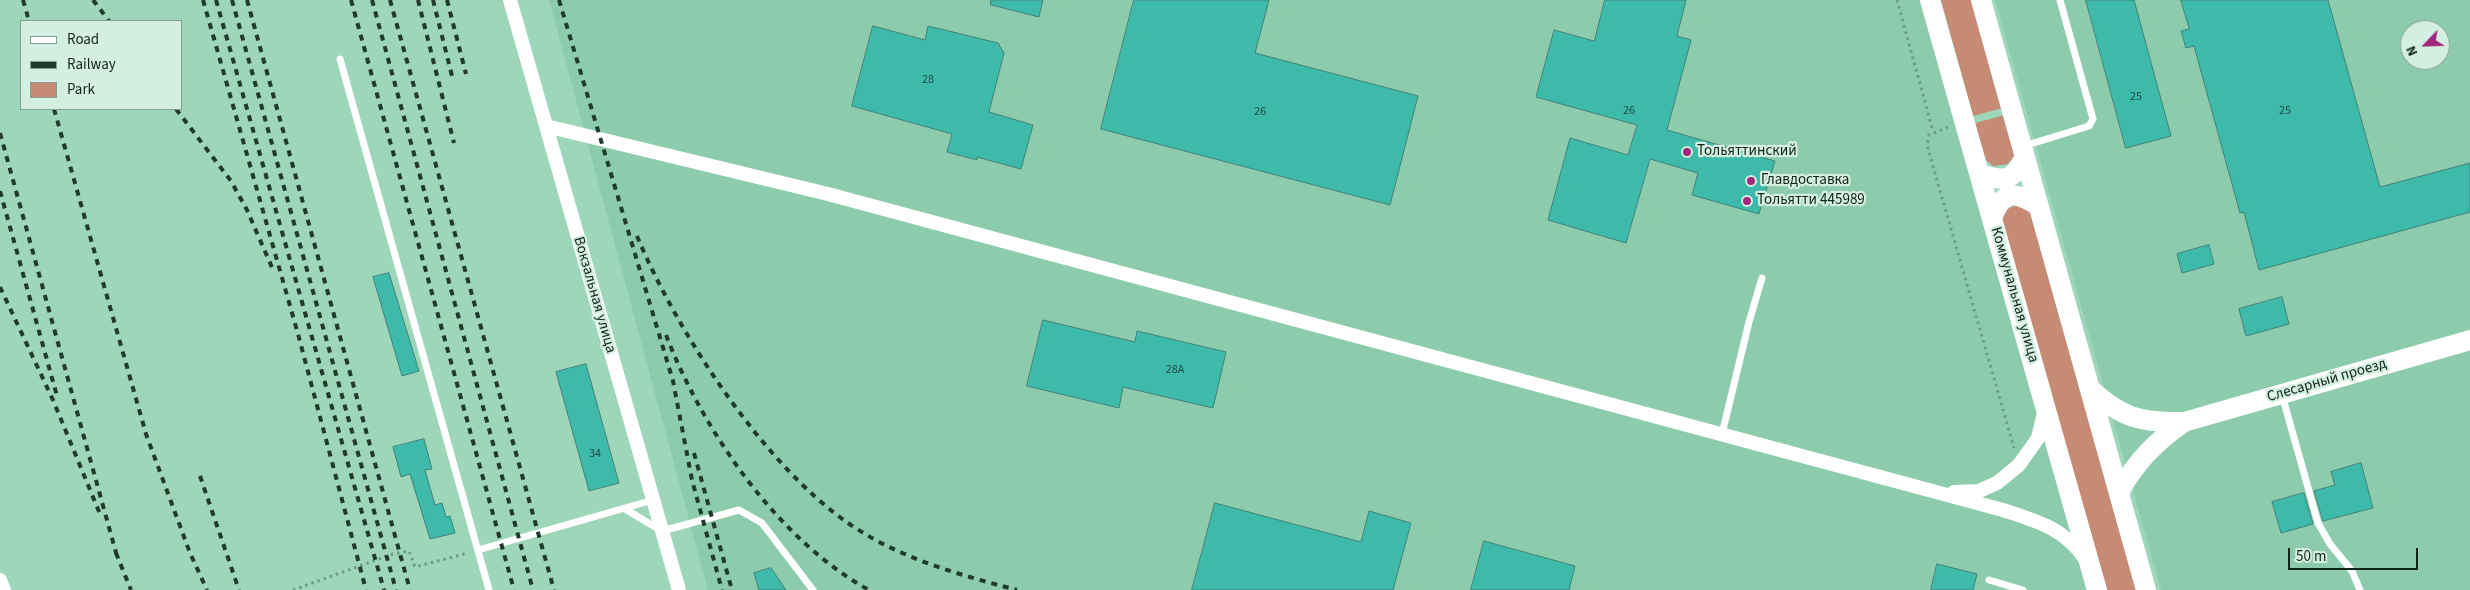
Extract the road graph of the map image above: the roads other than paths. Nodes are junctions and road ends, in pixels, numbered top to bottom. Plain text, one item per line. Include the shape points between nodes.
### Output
1 (510, 0) edge
2 (1930, 0) edge
3 (1982, 0) edge
4 (2060, 0) edge
5 (340, 58) dead end
6 (546, 126) junction
7 (2023, 153) junction
8 (1979, 173) junction
9 (2038, 205) junction
10 (1992, 218) junction
11 (1762, 278) dead end
12 (2470, 340) edge
13 (2090, 389) junction
14 (2282, 394) junction
15 (2046, 408) junction
16 (2184, 422) junction
17 (1722, 434) junction
18 (1938, 492) junction
19 (2118, 492) junction
20 (653, 500) junction
21 (625, 509) junction
22 (662, 531) junction
23 (478, 550) junction
24 (2090, 566) junction
25 (0, 580) edge
26 (1989, 580) dead end
27 (2094, 588) edge
28 (4, 590) edge
29 (489, 590) edge
30 (679, 590) edge
31 (813, 590) edge
32 (2023, 590) edge
33 (2146, 590) edge
34 (2360, 590) edge

1 - 6 street, Вокзальная улица
2 - 8 main road, Коммунальная улица
3 - 7 main road
4 - 7 lane via 2093,119 2089,126
5 - 23 lane
6 - 17 street via 828,194
6 - 20 street, Вокзальная улица
7 - 8 main road via 2017,172 2005,179
7 - 9 main road
8 - 10 main road, Коммунальная улица
9 - 10 main road via 2022,196 2008,195 1998,203
9 - 13 main road
10 - 15 main road, Коммунальная улица
11 - 17 lane
12 - 14 main road, Слесарный проезд
13 - 16 main road, Слесарный проезд via 2109,406 2139,420
13 - 19 main road
14 - 16 main road, Слесарный проезд
14 - 34 lane via 2318,523 2352,571
15 - 18 street via 2038,438 2018,465 1997,483 1979,492
15 - 24 main road, Коммунальная улица
16 - 19 main road, Слесарный проезд via 2149,449
17 - 18 street
18 - 24 street via 2045,524 2072,542
19 - 33 main road
20 - 21 lane
20 - 22 street, Вокзальная улица
21 - 22 lane
21 - 23 lane
22 - 30 street, Вокзальная улица
22 - 31 lane via 739,510 762,523
23 - 29 lane
24 - 27 main road, Коммунальная улица
25 - 28 street
26 - 32 lane

